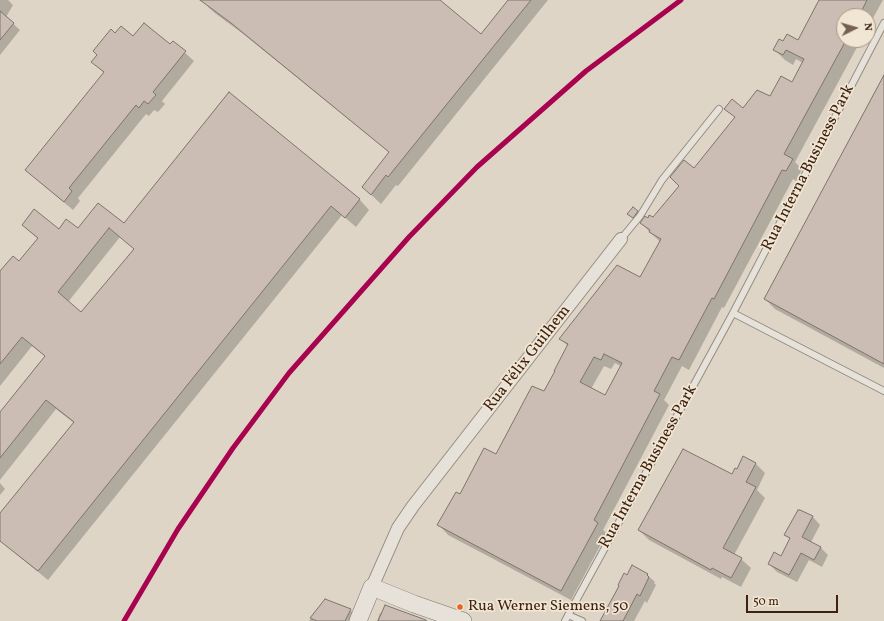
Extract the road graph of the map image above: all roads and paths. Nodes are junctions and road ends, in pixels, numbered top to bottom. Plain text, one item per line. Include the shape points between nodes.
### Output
1 (884, 23) edge
2 (719, 109) dead end
3 (621, 239) joint
4 (733, 313) junction
5 (884, 391) edge
6 (372, 587) junction
7 (566, 618) edge
8 (358, 621) edge
9 (463, 621) edge
10 (582, 621) edge

1 - 4 lane, Rua Interna Business Park
2 - 3 lane, Rua Félix Guilhem via 662,180 640,216
3 - 6 street, Rua Félix Guilhem via 413,506 398,528
4 - 5 lane
4 - 7 lane, Rua Interna Business Park
6 - 8 street, Rua Félix Guilhem
6 - 9 street
7 - 10 lane

